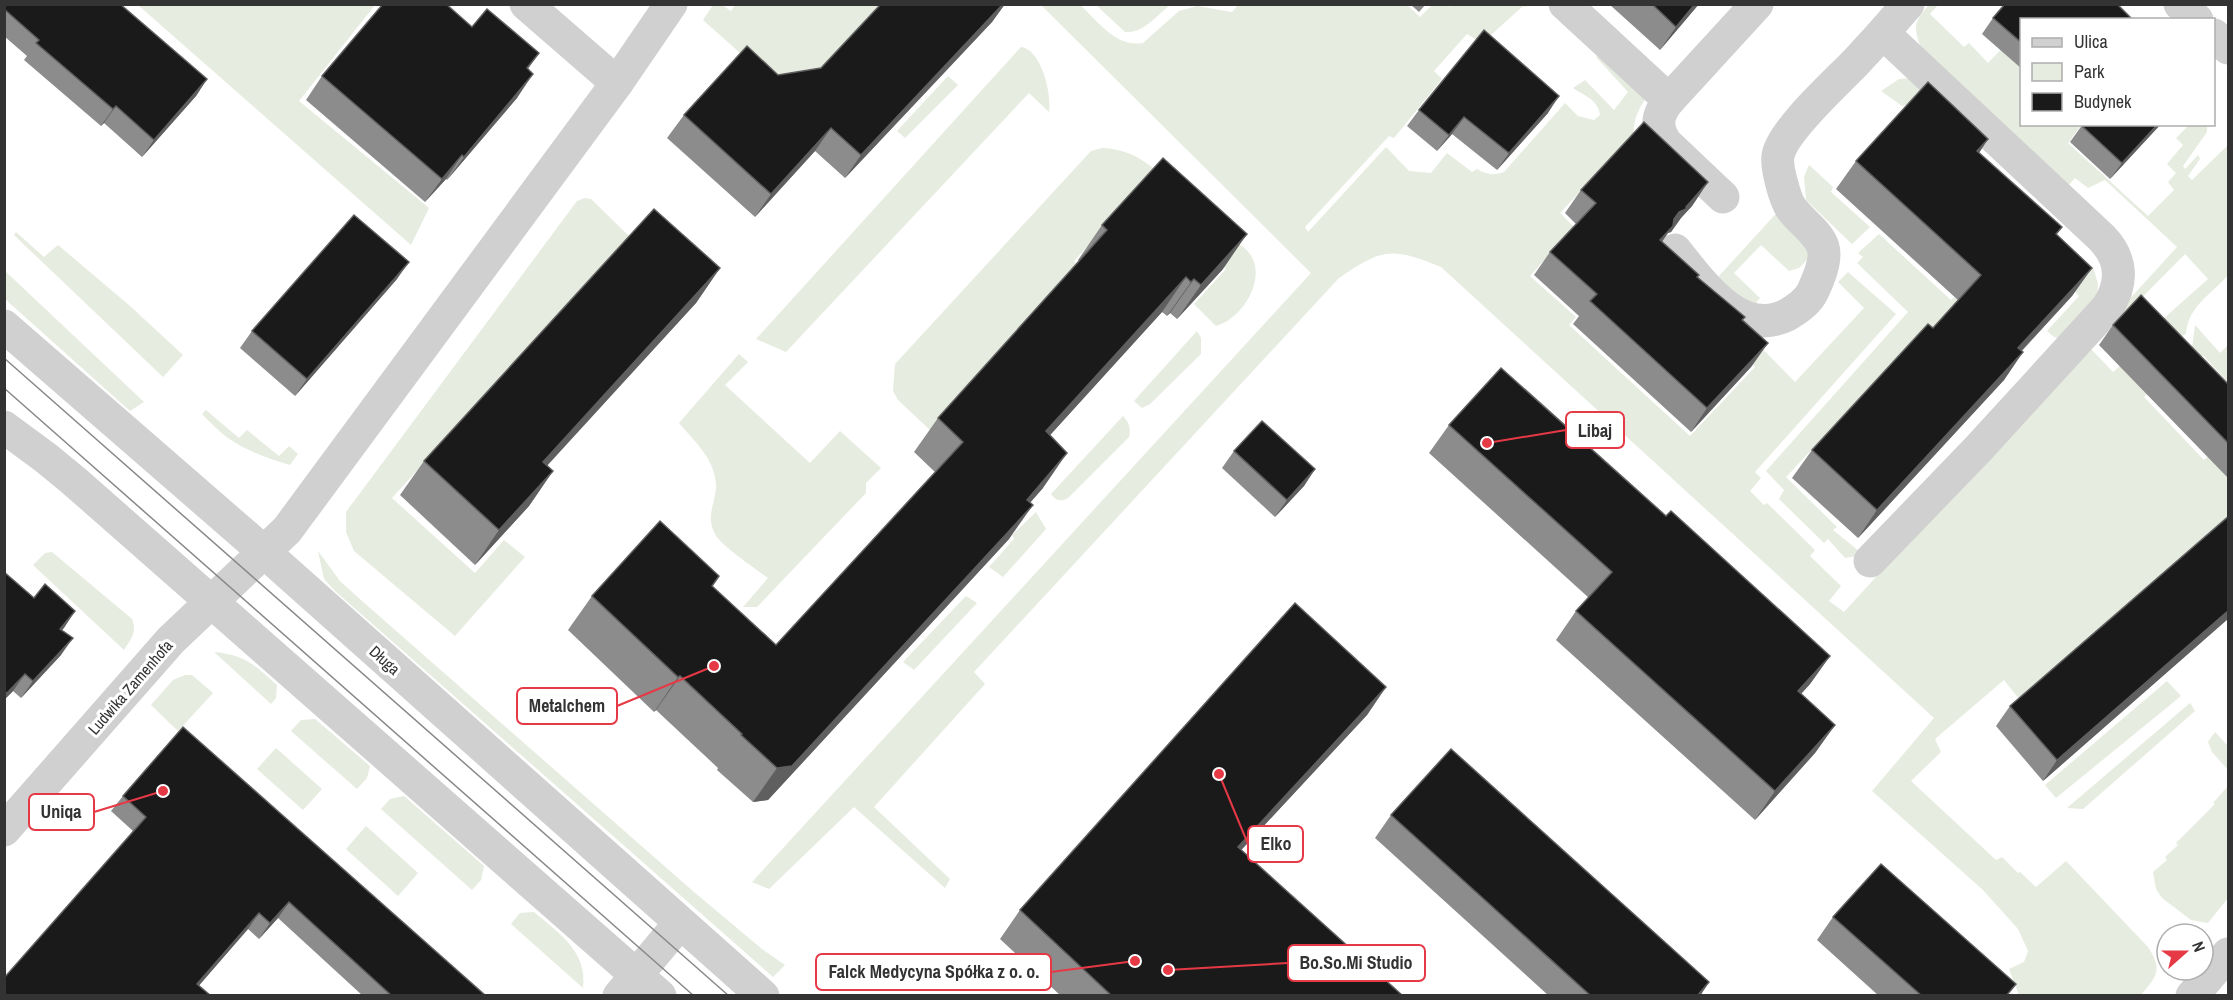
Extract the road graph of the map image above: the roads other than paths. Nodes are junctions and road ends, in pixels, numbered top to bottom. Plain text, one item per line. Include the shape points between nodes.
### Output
1 (526, 4) edge
2 (671, 4) edge
3 (1565, 4) edge
4 (1757, 4) edge
5 (1908, 4) edge
6 (2180, 4) edge
7 (2195, 18) edge
8 (1883, 33) junction
9 (2215, 35) edge
10 (2229, 48) edge
11 (617, 83) junction
12 (1669, 99) junction
13 (1722, 197) dead end
14 (1676, 250) edge
15 (4, 326) edge
16 (4, 427) edge
17 (263, 551) junction
18 (1870, 561) dead end
19 (212, 602) junction
20 (4, 830) edge
21 (681, 923) junction
22 (2229, 954) edge
23 (638, 989) edge
24 (763, 996) edge
25 (2193, 996) edge

1 - 11 street
2 - 11 street, Ludwika Zamenhofa
3 - 12 street
4 - 12 street
5 - 8 street
6 - 7 street
8 - 14 street via 1788,134 1778,156 1790,207 1823,248 1821,274 1809,298 1775,321 1735,313 1699,281
8 - 18 street via 2102,238 2111,247 2120,270 2114,297 2106,308
9 - 10 street
11 - 17 street, Ludwika Zamenhofa via 292,523
12 - 13 street via 1659,116 1660,134
15 - 17 street, Długa
16 - 19 street via 46,458
17 - 19 street, Ludwika Zamenhofa
17 - 21 street, Długa
19 - 20 street, Ludwika Zamenhofa via 171,640
19 - 23 street
21 - 23 street
21 - 24 street, Długa
22 - 25 street

